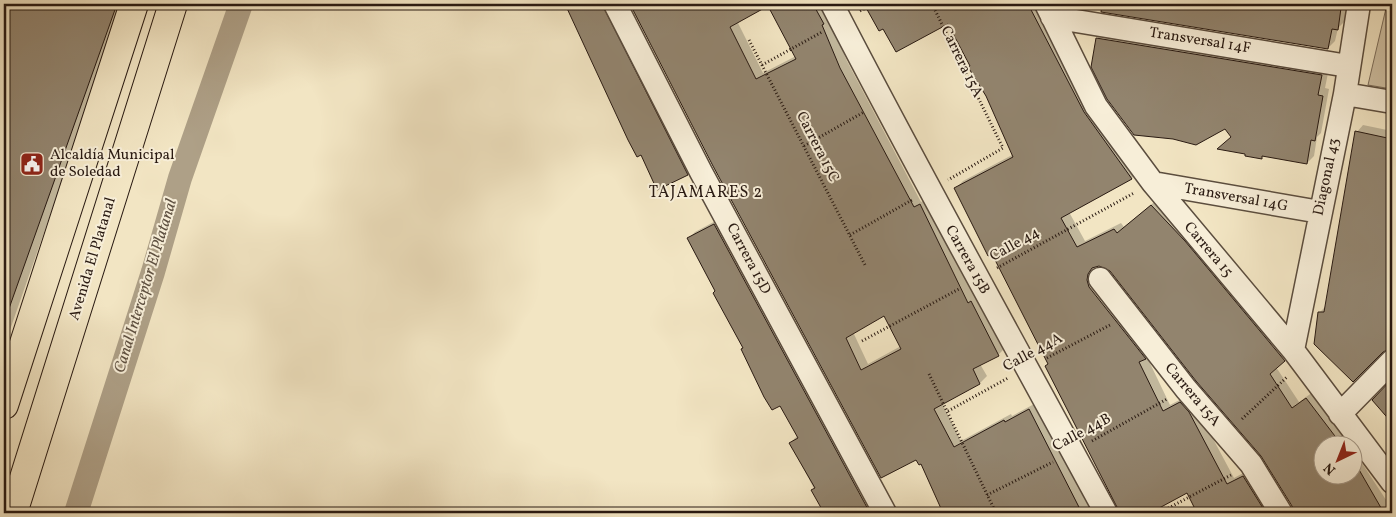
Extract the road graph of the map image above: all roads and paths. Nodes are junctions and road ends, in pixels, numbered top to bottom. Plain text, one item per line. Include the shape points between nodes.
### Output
1 (134, 4) edge
2 (173, 4) edge
3 (615, 4) edge
4 (932, 4) edge
5 (1359, 4) edge
6 (1049, 10) edge
7 (837, 12) edge
8 (749, 40) dead end
9 (762, 65) junction
10 (1348, 66) junction
11 (1345, 94) junction
12 (882, 102) junction
13 (1392, 102) edge
14 (804, 146) junction
15 (1003, 148) dead end
16 (1152, 183) junction
17 (1320, 212) junction
18 (865, 265) dead end
19 (977, 278) junction
20 (1100, 279) dead end
21 (1128, 316) junction
22 (862, 341) dead end
23 (1297, 356) junction
24 (1392, 361) edge
25 (1028, 368) junction
26 (929, 374) dead end
27 (1186, 389) junction
28 (4, 405) edge
29 (948, 410) junction
30 (1340, 414) junction
31 (1226, 435) junction
32 (1073, 452) junction
33 (1251, 464) junction
34 (1392, 482) edge
35 (987, 495) junction
36 (13, 513) edge
37 (885, 513) edge
38 (996, 513) edge
39 (1106, 513) edge
40 (1159, 513) edge
41 (1281, 513) edge

1 - 28 main road
2 - 36 main road, Avenida El Platanal
3 - 37 street, Carrera 15D via 701,172
4 - 15 path, Carrera 15A
5 - 10 street, Diagonal 43
6 - 10 street, Transversal 14F
6 - 16 street, Carrera 15 via 1096,106
7 - 9 path
7 - 12 street, Carrera 15B
8 - 9 path, Carrera 15C
9 - 14 path, Carrera 15C
10 - 11 street, Diagonal 43
11 - 13 street
11 - 17 street, Diagonal 43
12 - 14 path
12 - 19 street, Carrera 15B
14 - 18 path, Carrera 15C
16 - 17 street, Transversal 14G
16 - 19 path, Calle 44
16 - 23 street, Carrera 15
17 - 23 street, Diagonal 43
19 - 22 path, Calle 44
19 - 25 street, Carrera 15B
20 - 21 street, Carrera 15A
21 - 25 path, Calle 44A
21 - 27 street, Carrera 15A
23 - 30 street, Carrera 15
23 - 31 path
24 - 30 street
25 - 29 path, Calle 44A
25 - 32 street, Carrera 15B
26 - 29 path
27 - 31 street, Carrera 15A
27 - 32 path, Calle 44B
29 - 35 path
30 - 34 street, Carrera 15
31 - 33 street, Carrera 15A
32 - 35 path, Calle 44B
32 - 39 street, Carrera 15B
33 - 40 path
33 - 41 street, Carrera 15A
35 - 38 path

